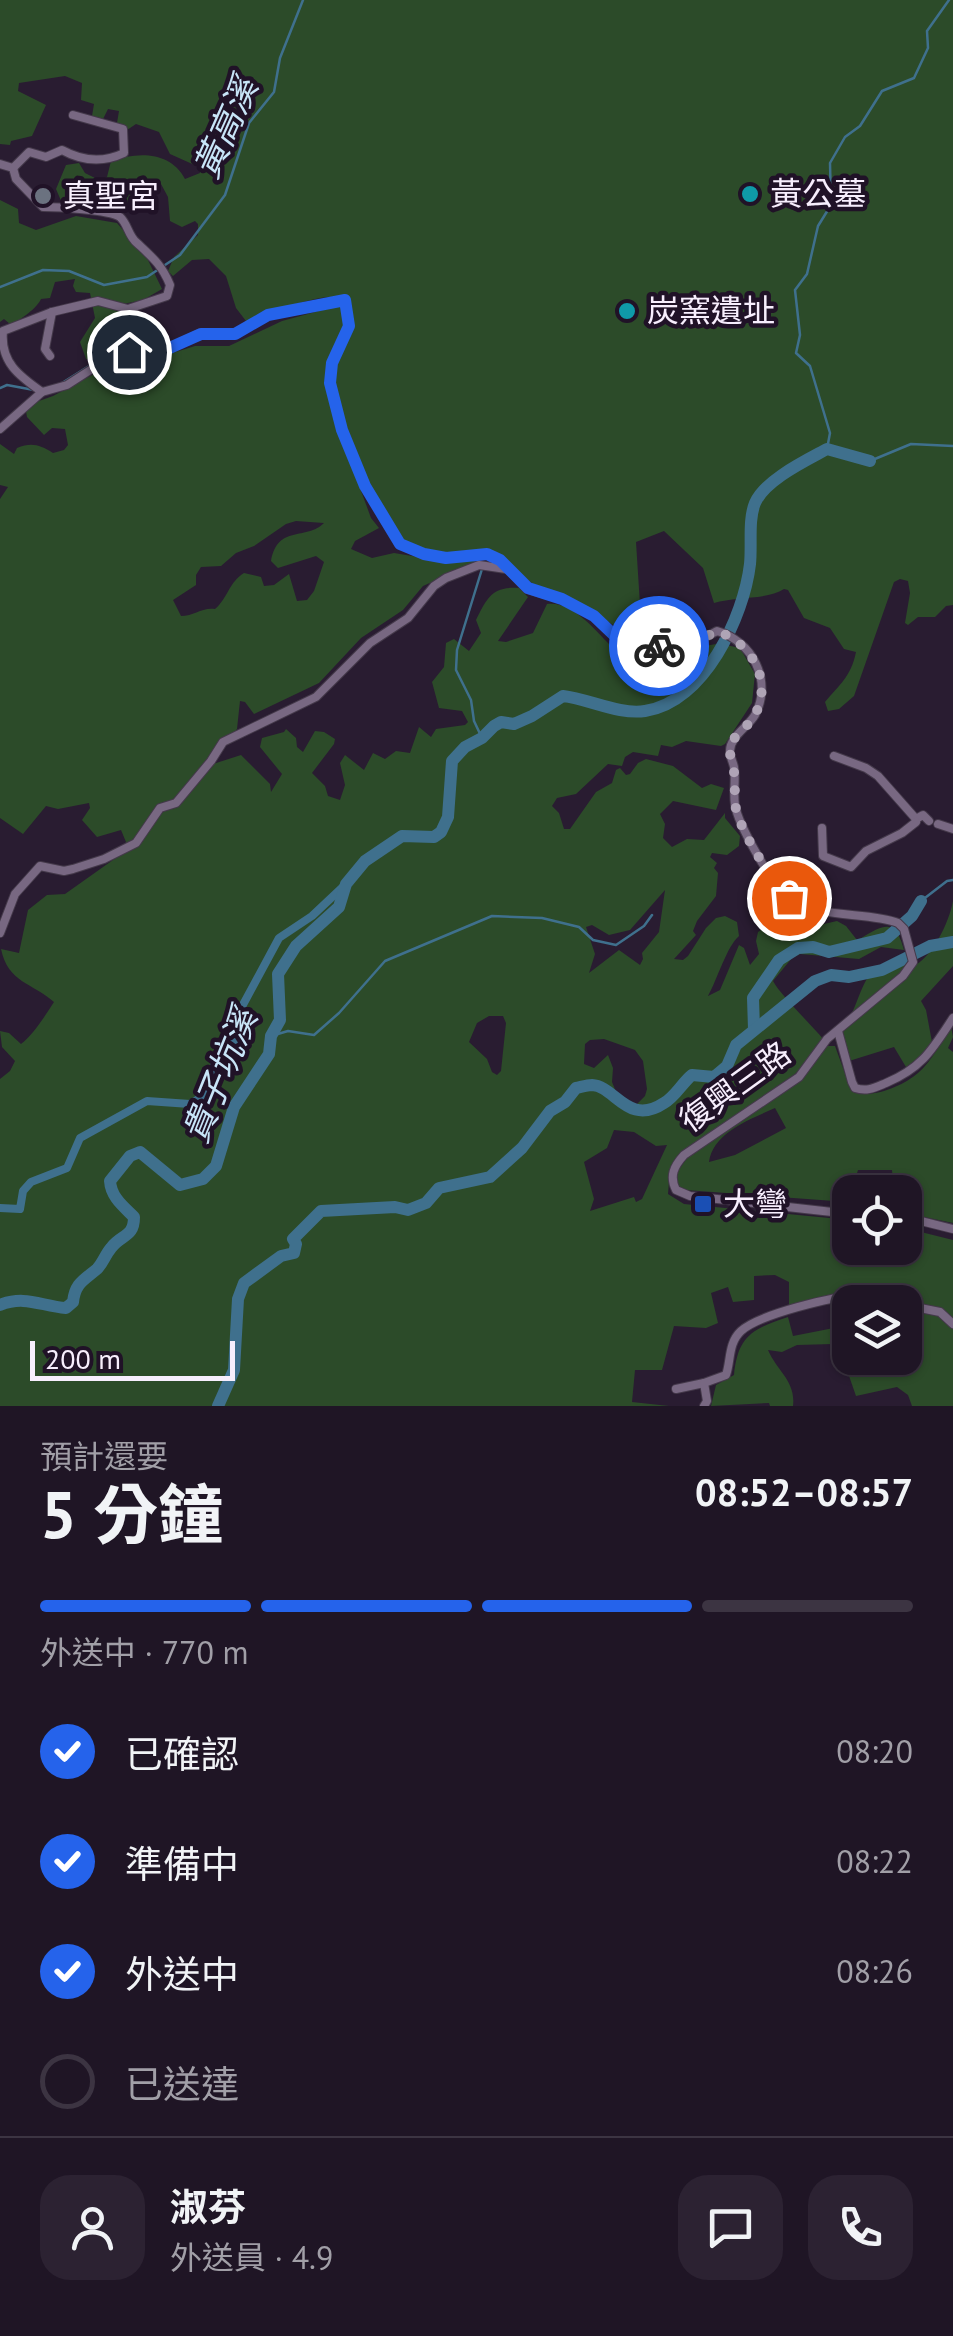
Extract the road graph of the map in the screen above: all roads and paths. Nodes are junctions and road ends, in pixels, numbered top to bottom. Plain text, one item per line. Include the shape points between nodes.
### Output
1 (73, 115) dead end
2 (0, 164) edge
3 (13, 168) junction
4 (52, 312) junction
5 (50, 356) dead end
6 (42, 392) junction
7 (0, 429) edge
8 (506, 569) junction
9 (834, 756) dead end
10 (938, 824) dead end
11 (822, 828) dead end
12 (953, 829) edge
13 (0, 933) edge
14 (953, 1018) edge
15 (838, 1031) junction
16 (832, 1212) edge
17 (922, 1222) edge
18 (953, 1229) edge
19 (832, 1303) edge
20 (922, 1309) edge
21 (953, 1324) edge
22 (704, 1383) junction
23 (676, 1389) dead end
24 (704, 1406) edge

1 - 3 street via 123,129 124,153 106,160 62,150 46,157 29,152
2 - 3 street
3 - 4 street via 37,205 117,216 170,285 167,296 134,308 98,301
4 - 5 street via 45,349
4 - 6 street via 9,326 1,336 12,371
6 - 7 street
6 - 8 street via 129,352 165,350 201,334 235,334 268,315 345,300 349,326 330,383 342,430 386,526 411,550 446,558 487,554
8 - 13 street via 478,564 446,578 316,697 223,742 136,843 64,871 40,866 15,894
8 - 15 street, 復興三路 via 528,588 594,616 616,637 687,648 721,632 736,638 756,662 762,684 754,716 729,751 735,806 760,857 789,898 901,926 911,955 910,969
9 - 11 street via 878,776 916,821 850,867 823,856
10 - 12 street
14 - 15 street, 復興三路 via 910,1073 866,1090 852,1082
15 - 16 street, 復興三路 via 799,1077 684,1156 672,1173 676,1190 690,1196
17 - 18 street
19 - 22 street via 742,1330 726,1375
20 - 21 street via 944,1314
22 - 23 street
22 - 24 street

